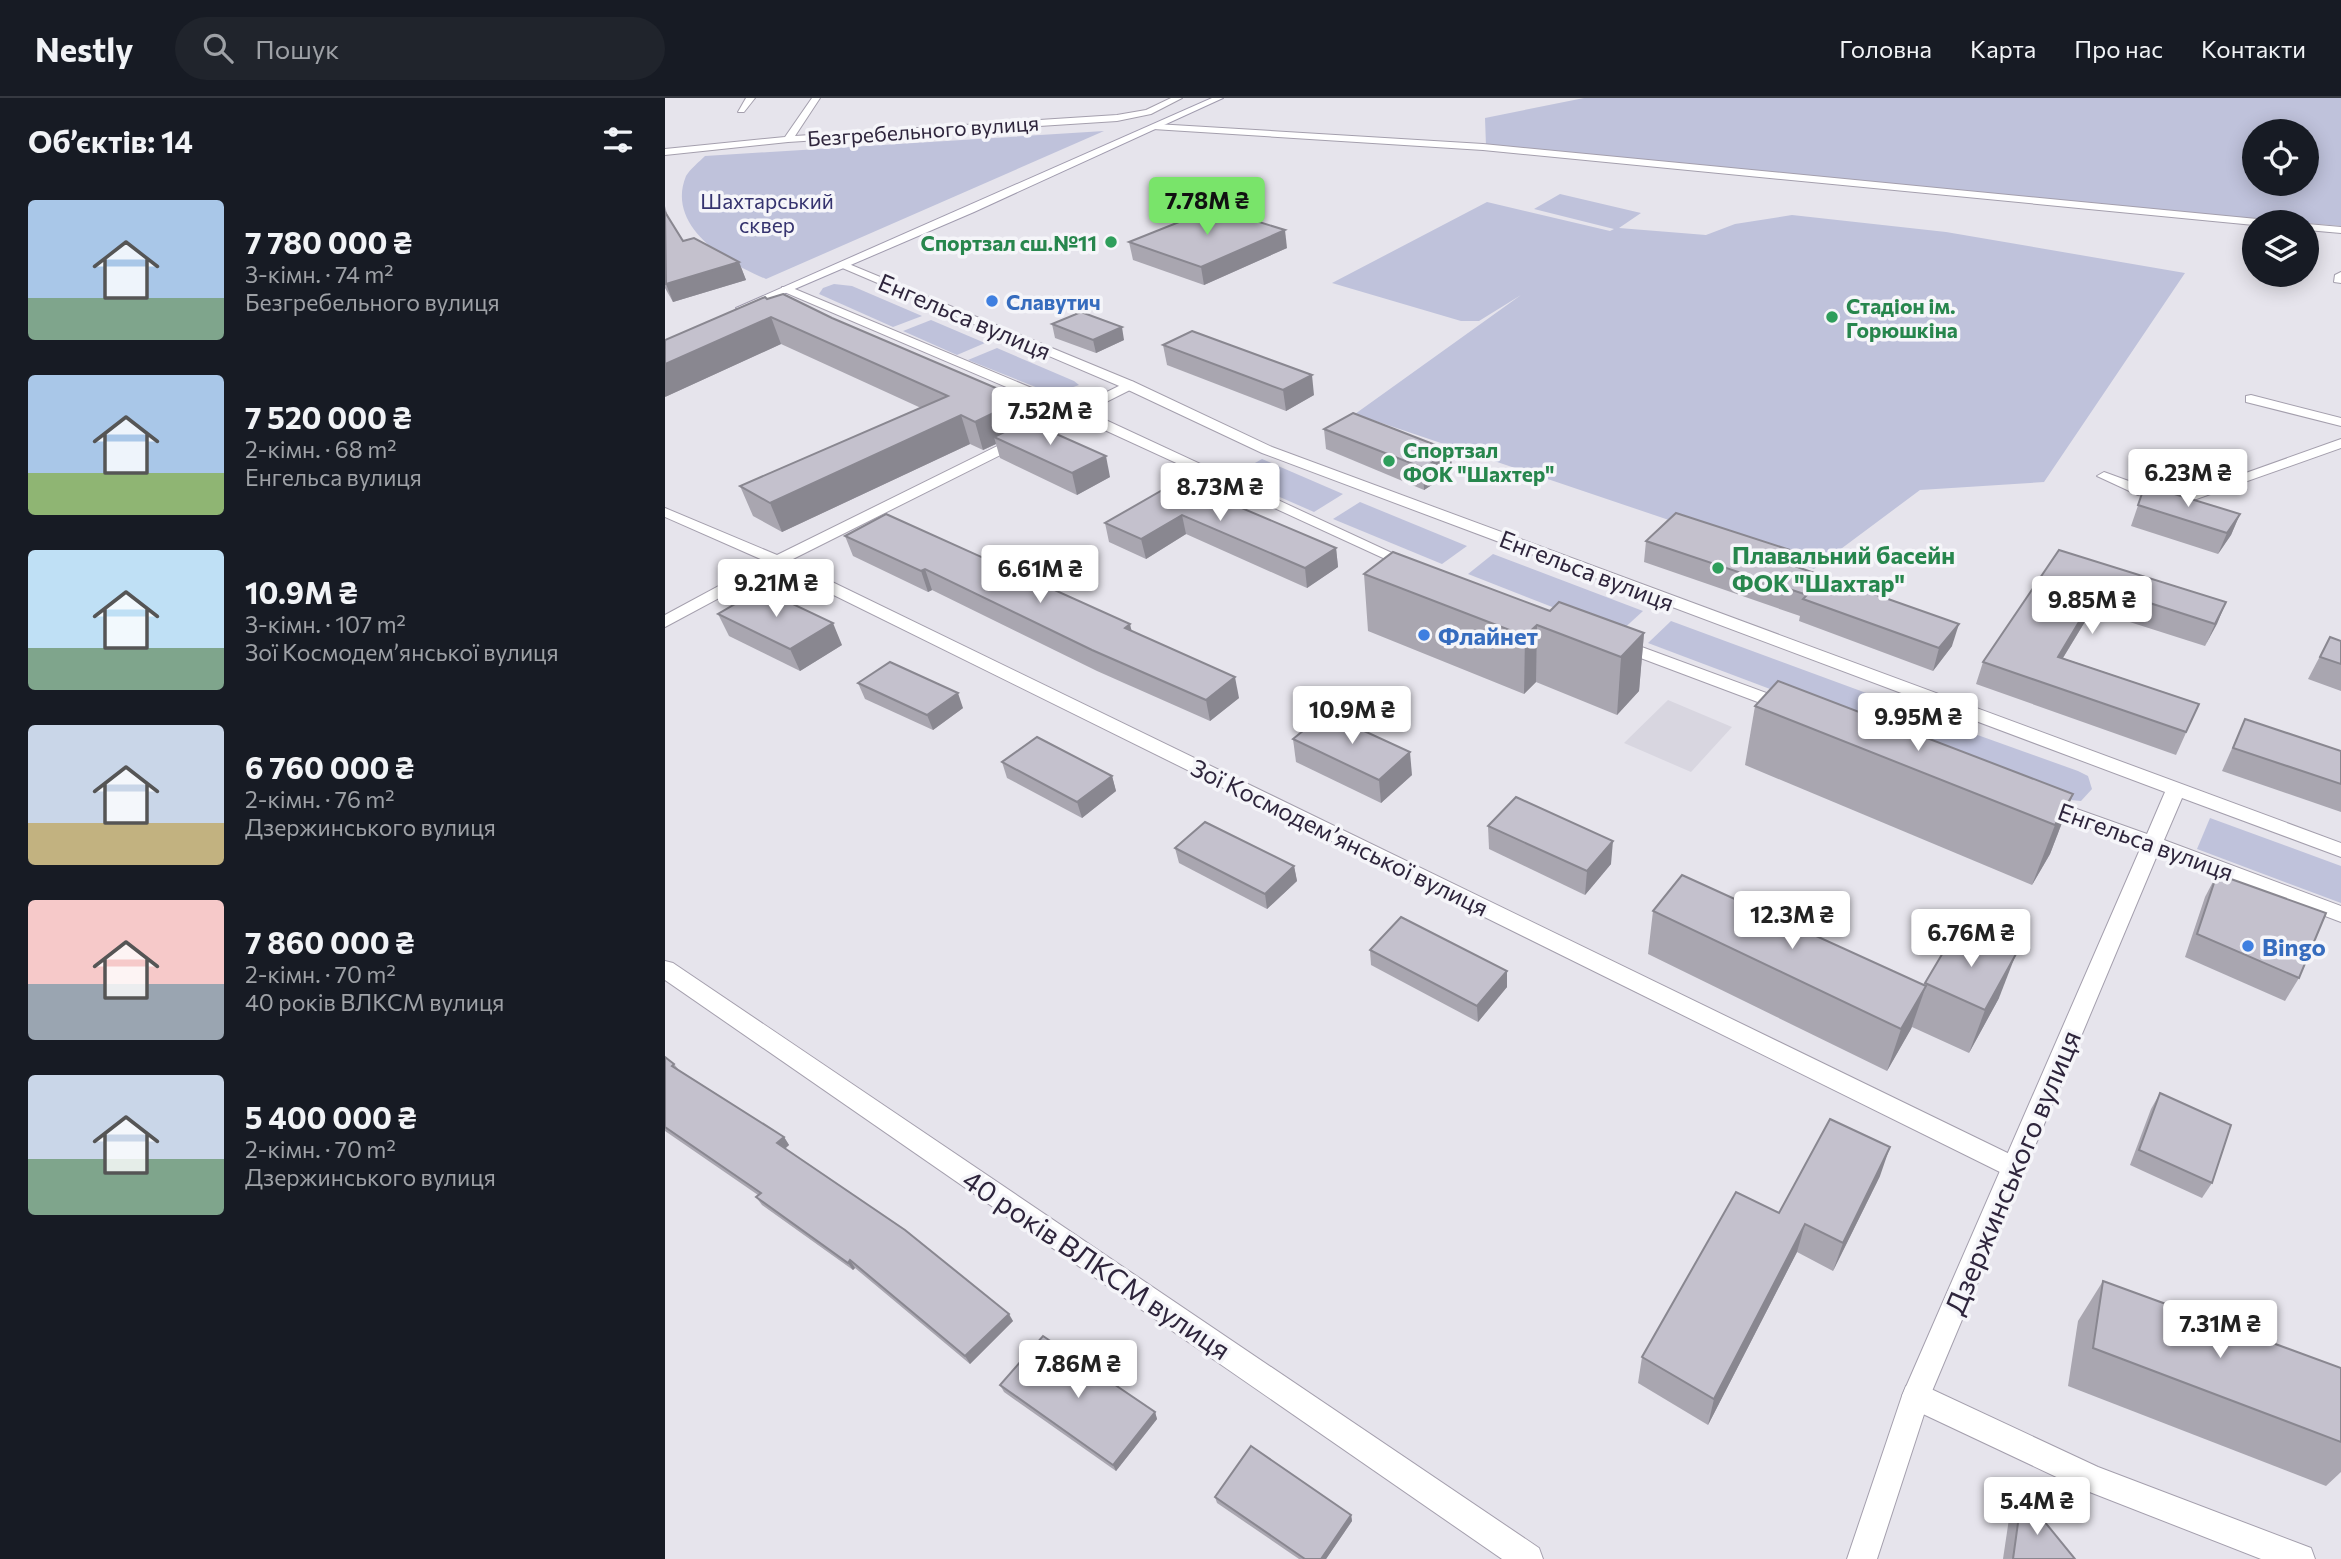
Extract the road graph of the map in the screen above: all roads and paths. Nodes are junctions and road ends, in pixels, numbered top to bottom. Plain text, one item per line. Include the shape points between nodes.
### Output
1 (751, 98) edge
2 (816, 98) edge
3 (1178, 98) edge
4 (1219, 98) edge
5 (741, 110) dead end
6 (1156, 127) junction
7 (788, 139) junction
8 (665, 152) edge
9 (2242, 221) edge
10 (2319, 228) edge
11 (2341, 230) edge
12 (843, 265) junction
13 (786, 289) junction
14 (727, 314) edge
15 (1129, 385) junction
16 (2251, 399) dead end
17 (1077, 412) junction
18 (2341, 422) edge
19 (2341, 443) edge
20 (2104, 476) dead end
21 (665, 512) edge
22 (777, 561) junction
23 (1432, 573) edge
24 (665, 622) edge
25 (1610, 640) edge
26 (1804, 713) edge
27 (2175, 791) junction
28 (2024, 796) edge
29 (2154, 843) junction
30 (2341, 850) edge
31 (2341, 914) edge
32 (665, 969) edge
33 (2013, 1167) junction
34 (1916, 1396) junction
35 (1528, 1559) edge
36 (1862, 1559) edge
37 (2300, 1559) edge

1 - 5 street
2 - 7 street
3 - 7 street, Безгребельного вулиця via 1134,116
4 - 6 street
6 - 9 street via 1483,147
6 - 12 street
7 - 8 street, Безгребельного вулиця
10 - 11 street
12 - 13 street
12 - 15 street, Енгельса вулиця
13 - 14 street
13 - 17 street, Енгельса вулиця
15 - 17 street
15 - 27 street, Енгельса вулиця via 1267,450
16 - 18 street
17 - 22 street
17 - 23 street, Енгельса вулиця
19 - 20 street via 2185,499 2143,494
21 - 22 street, Зої Космодем’янської вулиця
22 - 24 street
22 - 33 street, Зої Космодем’янської вулиця
25 - 26 street
27 - 29 street, Дзержинського вулиця
27 - 30 street, Енгельса вулиця
28 - 29 street, Енгельса вулиця
29 - 31 street, Енгельса вулиця
29 - 33 street, Дзержинського вулиця
32 - 35 street, 40 років ВЛКСМ вулиця
33 - 34 street, Дзержинського вулиця
34 - 36 street, Дзержинського вулиця
34 - 37 street via 2092,1479

